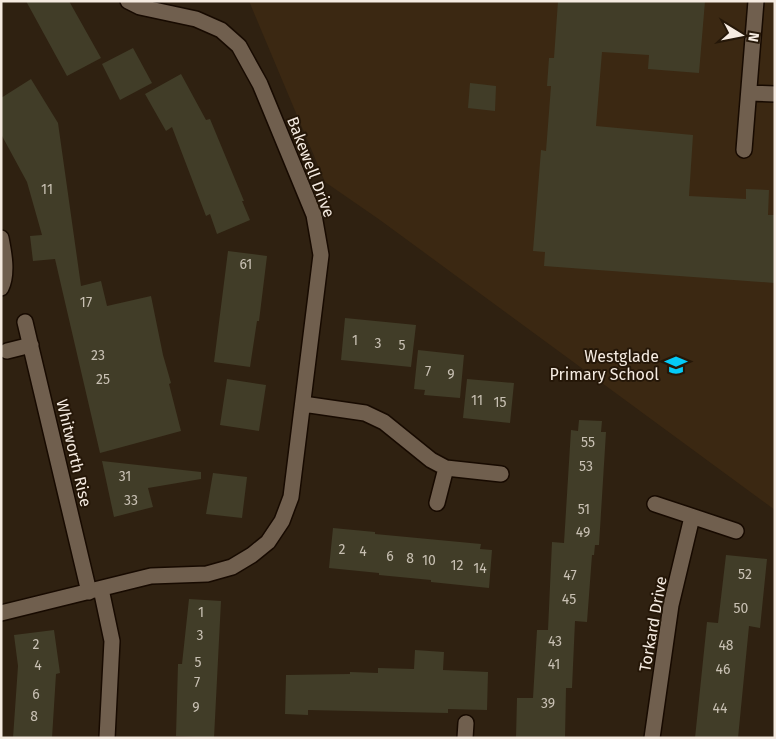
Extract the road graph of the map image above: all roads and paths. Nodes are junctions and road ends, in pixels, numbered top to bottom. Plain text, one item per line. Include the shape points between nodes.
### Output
1 (128, 1) edge
2 (756, 1) edge
3 (749, 93) junction
4 (775, 94) edge
5 (744, 150) dead end
6 (1, 238) edge
7 (1, 288) edge
8 (25, 322) dead end
9 (31, 345) junction
10 (8, 351) dead end
11 (303, 404) junction
12 (446, 468) junction
13 (501, 474) dead end
14 (437, 502) dead end
15 (654, 504) dead end
16 (692, 517) junction
17 (736, 531) dead end
18 (95, 590) junction
19 (1, 613) edge
20 (107, 738) edge
21 (652, 738) edge

1 - 11 street, Bakewell Drive via 140,7 196,19 221,30 239,46 260,84 314,215 322,255
2 - 3 street
3 - 4 street
3 - 5 street
6 - 7 street via 5,281
8 - 9 street, Whitworth Rise
9 - 10 street
9 - 18 street, Whitworth Rise
11 - 12 street via 365,413 384,422 431,460
11 - 18 street, Bakewell Drive via 291,497 282,521 268,542 232,567 207,574 151,576
12 - 13 street
12 - 14 street
15 - 16 street
16 - 17 street
16 - 21 street, Torkard Drive via 672,605
18 - 19 street
18 - 20 street, Whitworth Rise via 112,641

